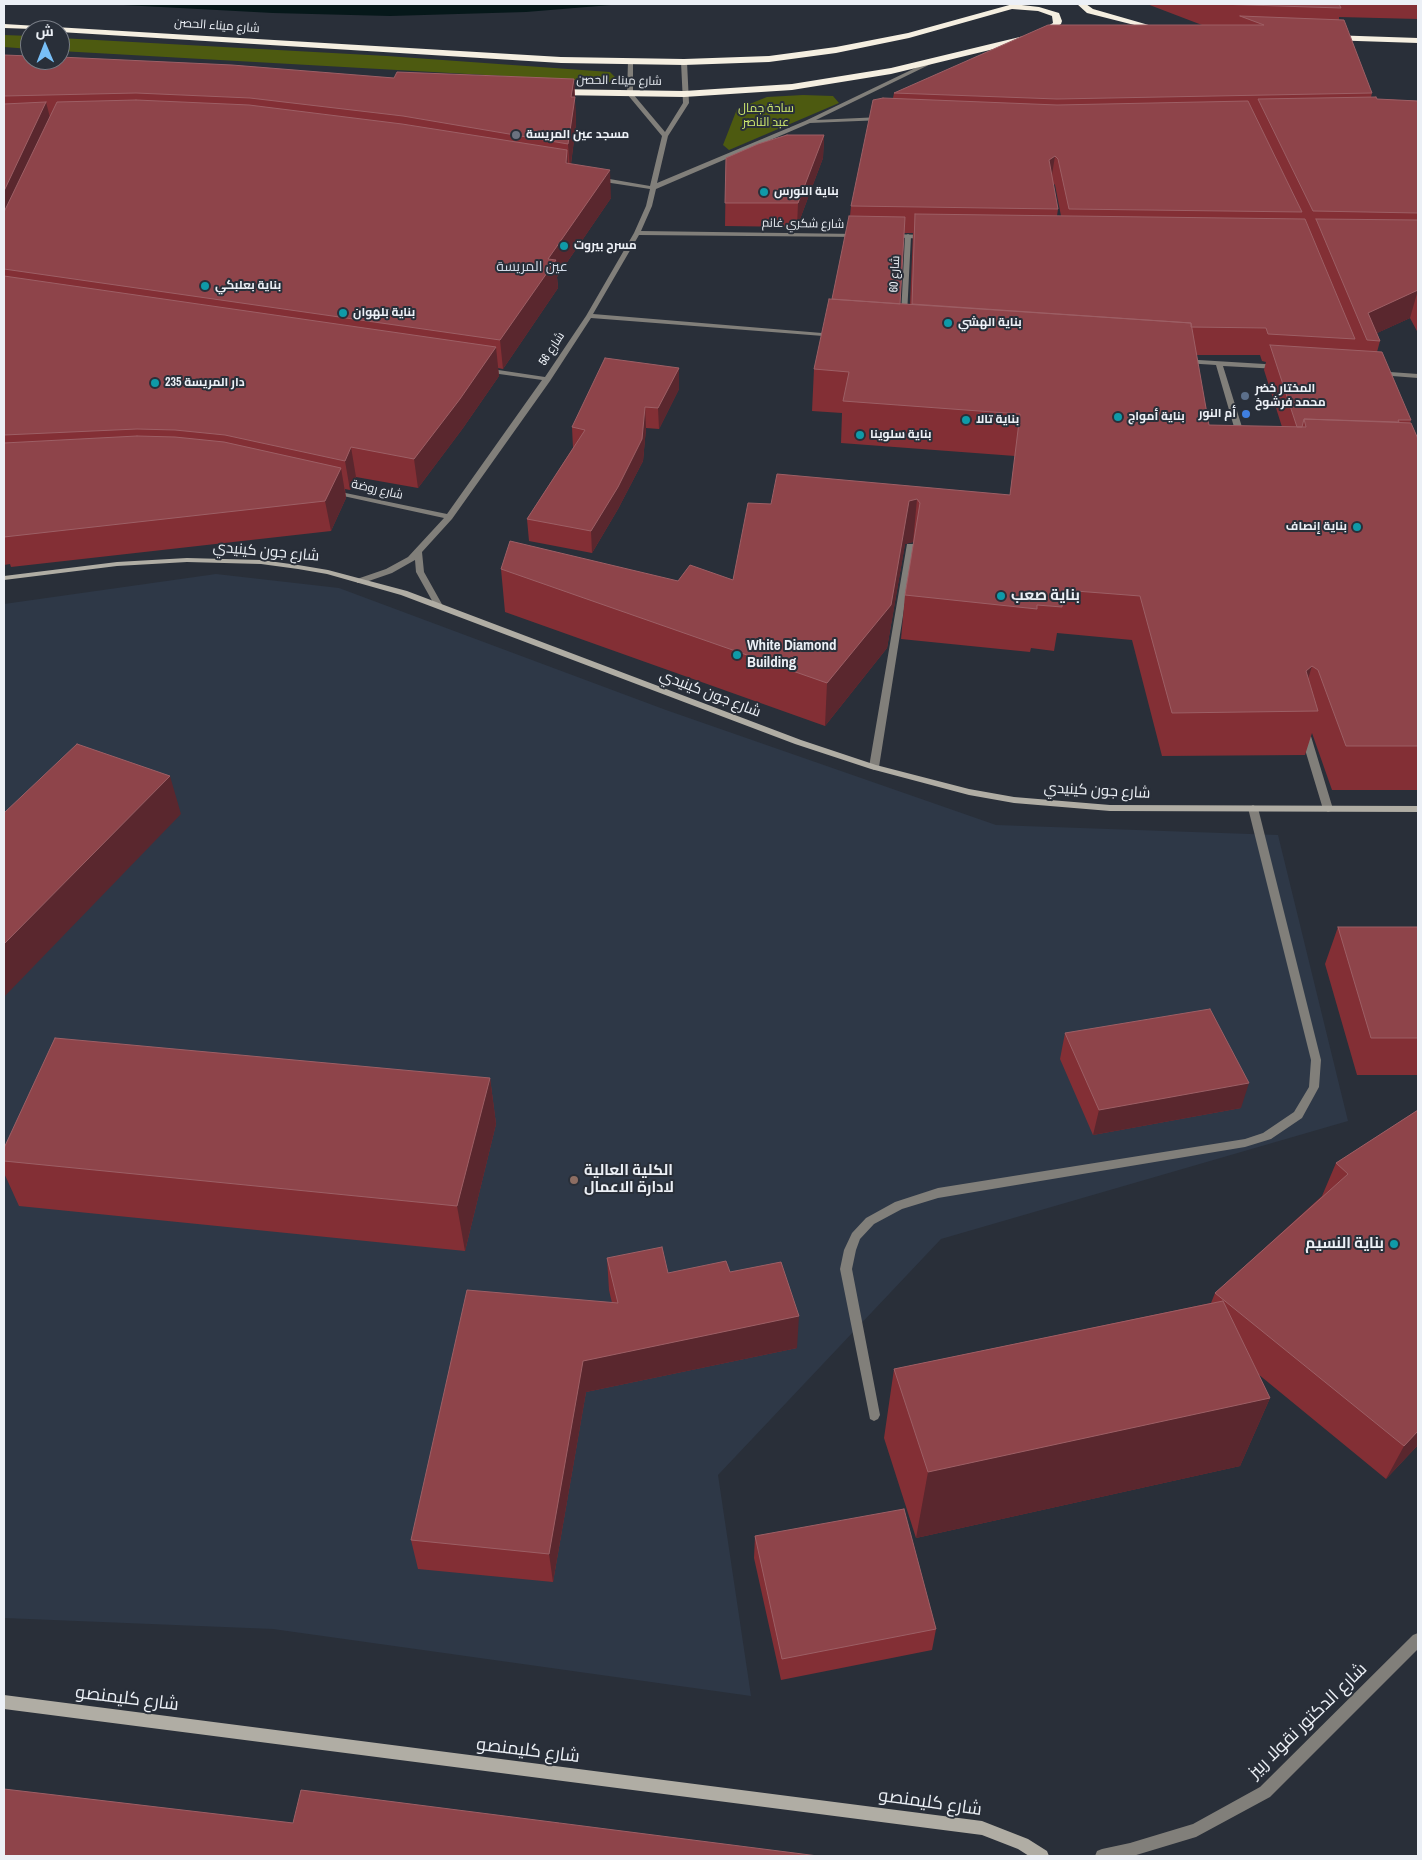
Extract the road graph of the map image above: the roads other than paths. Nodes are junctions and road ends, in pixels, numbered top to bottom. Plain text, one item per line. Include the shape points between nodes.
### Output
1 (1080, 4) edge
2 (1017, 5) edge
3 (4, 26) edge
4 (1129, 31) edge
5 (1059, 32) edge
6 (1036, 35) junction
7 (1324, 37) edge
8 (1418, 41) edge
9 (936, 60) junction
10 (630, 62) junction
11 (684, 62) junction
12 (542, 92) edge
13 (630, 94) junction
14 (684, 94) junction
15 (891, 120) edge
16 (807, 122) junction
17 (665, 136) junction
18 (593, 178) edge
19 (652, 188) junction
20 (637, 233) junction
21 (869, 236) edge
22 (879, 236) edge
23 (908, 236) junction
24 (937, 237) edge
25 (589, 316) junction
26 (904, 323) edge
27 (844, 337) edge
28 (1180, 361) edge
29 (1219, 363) junction
30 (1287, 368) edge
31 (478, 369) edge
32 (1373, 373) edge
33 (1418, 376) edge
34 (547, 379) junction
35 (1250, 443) edge
36 (325, 490) edge
37 (449, 517) junction
38 (910, 546) edge
39 (418, 552) junction
40 (4, 578) edge
41 (360, 581) junction
42 (439, 606) junction
43 (1302, 724) edge
44 (874, 767) junction
45 (1254, 808) junction
46 (1328, 809) junction
47 (1418, 809) edge
48 (874, 1414) dead end
49 (1418, 1640) edge
50 (4, 1702) edge
51 (1042, 1856) edge
52 (1102, 1856) edge

1 - 4 highway via 1090,11 1168,32
2 - 6 highway, شارع ميناء الحصن via 1056,15 1057,24
2 - 11 highway, شارع ميناء الحصن via 909,35 836,50 769,59
3 - 10 highway, شارع ميناء الحصن
5 - 6 highway, شارع ميناء الحصن
6 - 9 highway, شارع ميناء الحصن
7 - 8 highway
9 - 14 highway, شارع ميناء الحصن via 824,83
9 - 16 street
10 - 11 highway, شارع ميناء الحصن
10 - 13 street
11 - 14 street, شارع 56
12 - 13 highway, شارع ميناء الحصن
13 - 14 highway, شارع ميناء الحصن
13 - 17 street
14 - 17 street, شارع 56 via 686,103
15 - 16 street
16 - 19 street
17 - 19 street, شارع 56
18 - 19 street
19 - 20 street, شارع 56 via 649,206
20 - 21 street, شارع شكري غانم
20 - 25 street, شارع 56
22 - 23 street
23 - 24 street
23 - 26 street, شارع 60
25 - 27 street
25 - 34 street, شارع 56
28 - 29 street
29 - 30 street
29 - 35 street via 1238,427
31 - 34 street
32 - 33 street
34 - 37 street, شارع 56
36 - 37 street, شارع روضة
37 - 39 street, شارع 56
38 - 44 street
39 - 41 street, شارع 56 via 400,566
39 - 42 street via 420,572
40 - 41 street, شارع جون كينيدي via 117,564 187,560 279,564
41 - 42 street, شارع جون كينيدي
42 - 44 street, شارع جون كينيدي via 798,742
43 - 46 street
44 - 45 street, شارع جون كينيدي via 968,792 1060,805
45 - 46 street, شارع جون كينيدي
45 - 48 street via 1316,1060 1314,1087 1298,1116 1268,1136 1245,1143 938,1193 899,1205 870,1221 856,1236 846,1269
46 - 47 street, شارع جون كينيدي
49 - 52 street, شارع الدكتور نقولا ربيز via 1265,1792 1196,1830
50 - 51 street, شارع كليمنصو via 982,1828 1023,1844

